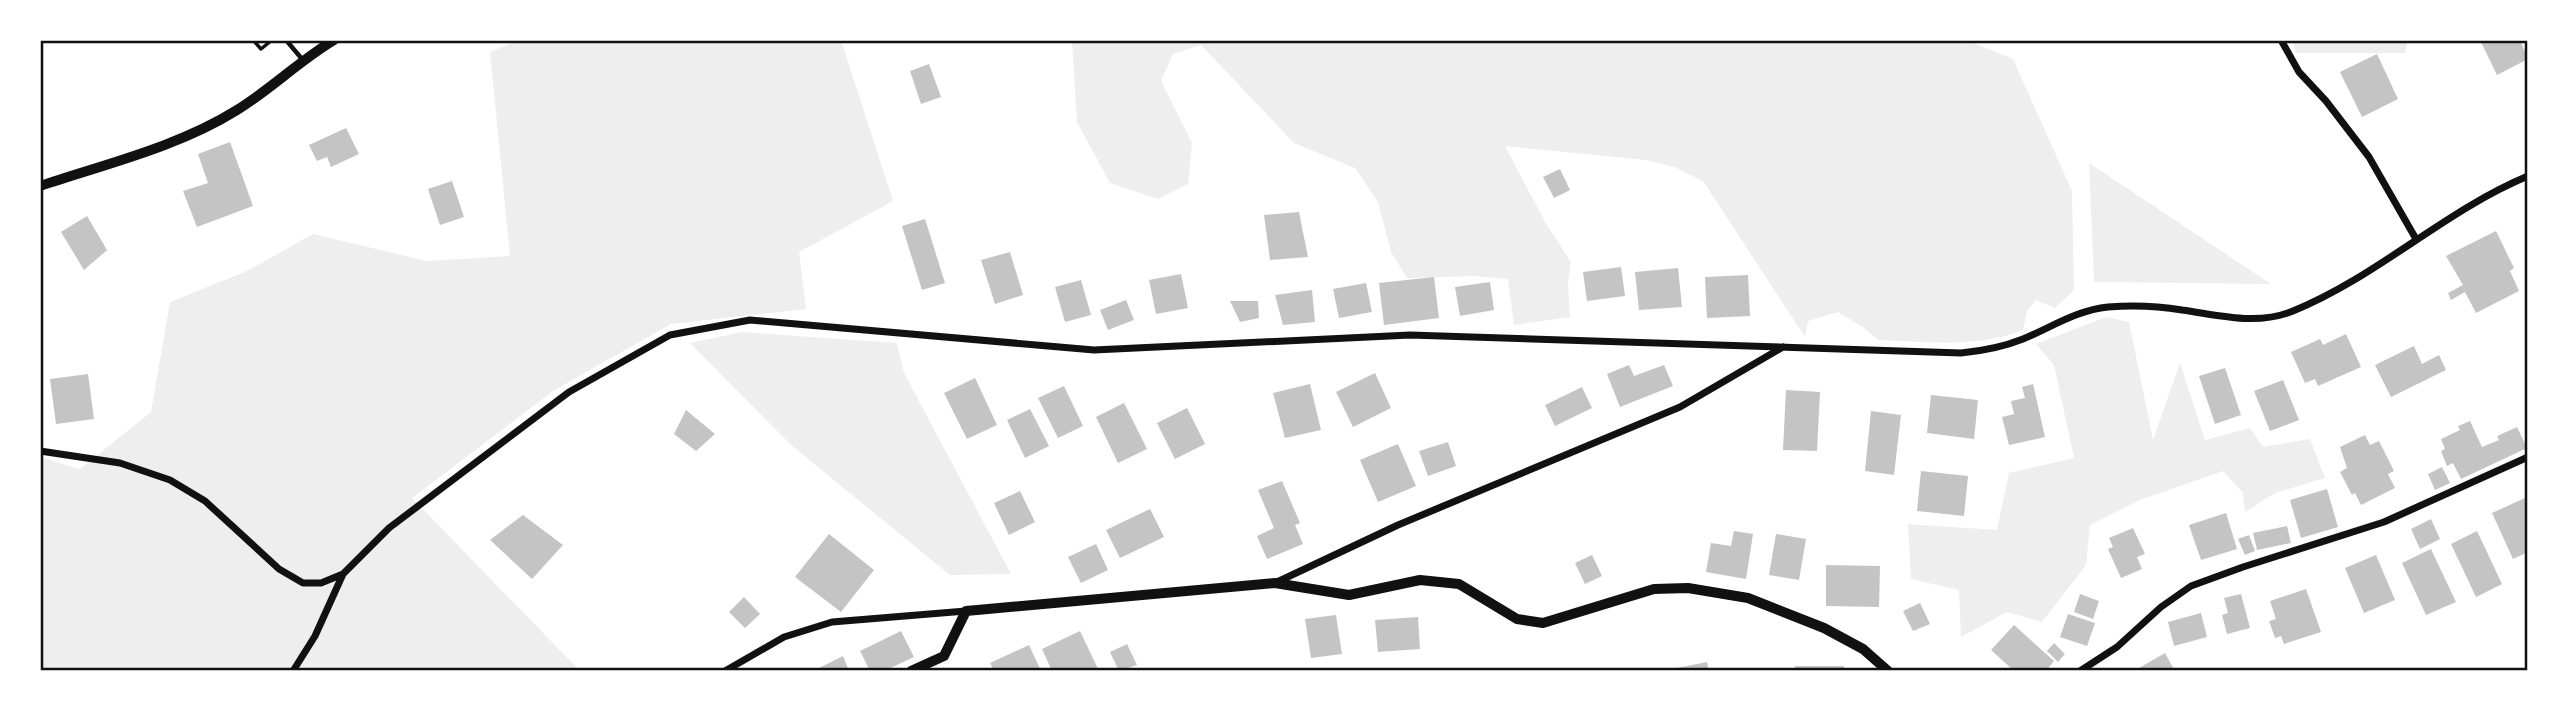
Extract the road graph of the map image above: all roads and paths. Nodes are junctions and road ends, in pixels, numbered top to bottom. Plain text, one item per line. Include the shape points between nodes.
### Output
1 (253, 40) edge
2 (272, 40) edge
3 (286, 40) edge
4 (334, 40) edge
5 (2281, 40) edge
6 (302, 60) junction
7 (2528, 176) edge
8 (40, 186) edge
9 (2416, 239) junction
10 (1784, 346) junction
11 (40, 451) edge
12 (2528, 457) edge
13 (343, 574) junction
14 (1275, 583) junction
15 (966, 611) junction
16 (293, 671) edge
17 (725, 671) edge
18 (911, 671) edge
19 (1888, 671) edge
20 (2080, 671) edge

1 - 2 path via 261,49
3 - 6 lane
4 - 6 street
5 - 9 street via 2299,72 2369,157
6 - 8 street via 255,98 214,123
7 - 9 street
9 - 10 street via 2353,282 2276,317 2110,307 2081,313 2009,344 1969,352
10 - 13 street via 1410,335 1094,350 750,320 670,335 569,392 389,528
10 - 14 street via 1680,407 1398,525
11 - 13 street via 120,463 170,480 205,501 279,569 303,583 321,583
12 - 20 street via 2384,522 2191,586 2117,648
13 - 16 street via 315,636
14 - 15 street
14 - 19 street via 1349,595 1420,580 1444,581 1459,584 1517,619 1543,623 1654,589 1713,591 1748,598 1824,628 1863,649
15 - 17 street via 832,622 784,636
15 - 18 street via 944,656

